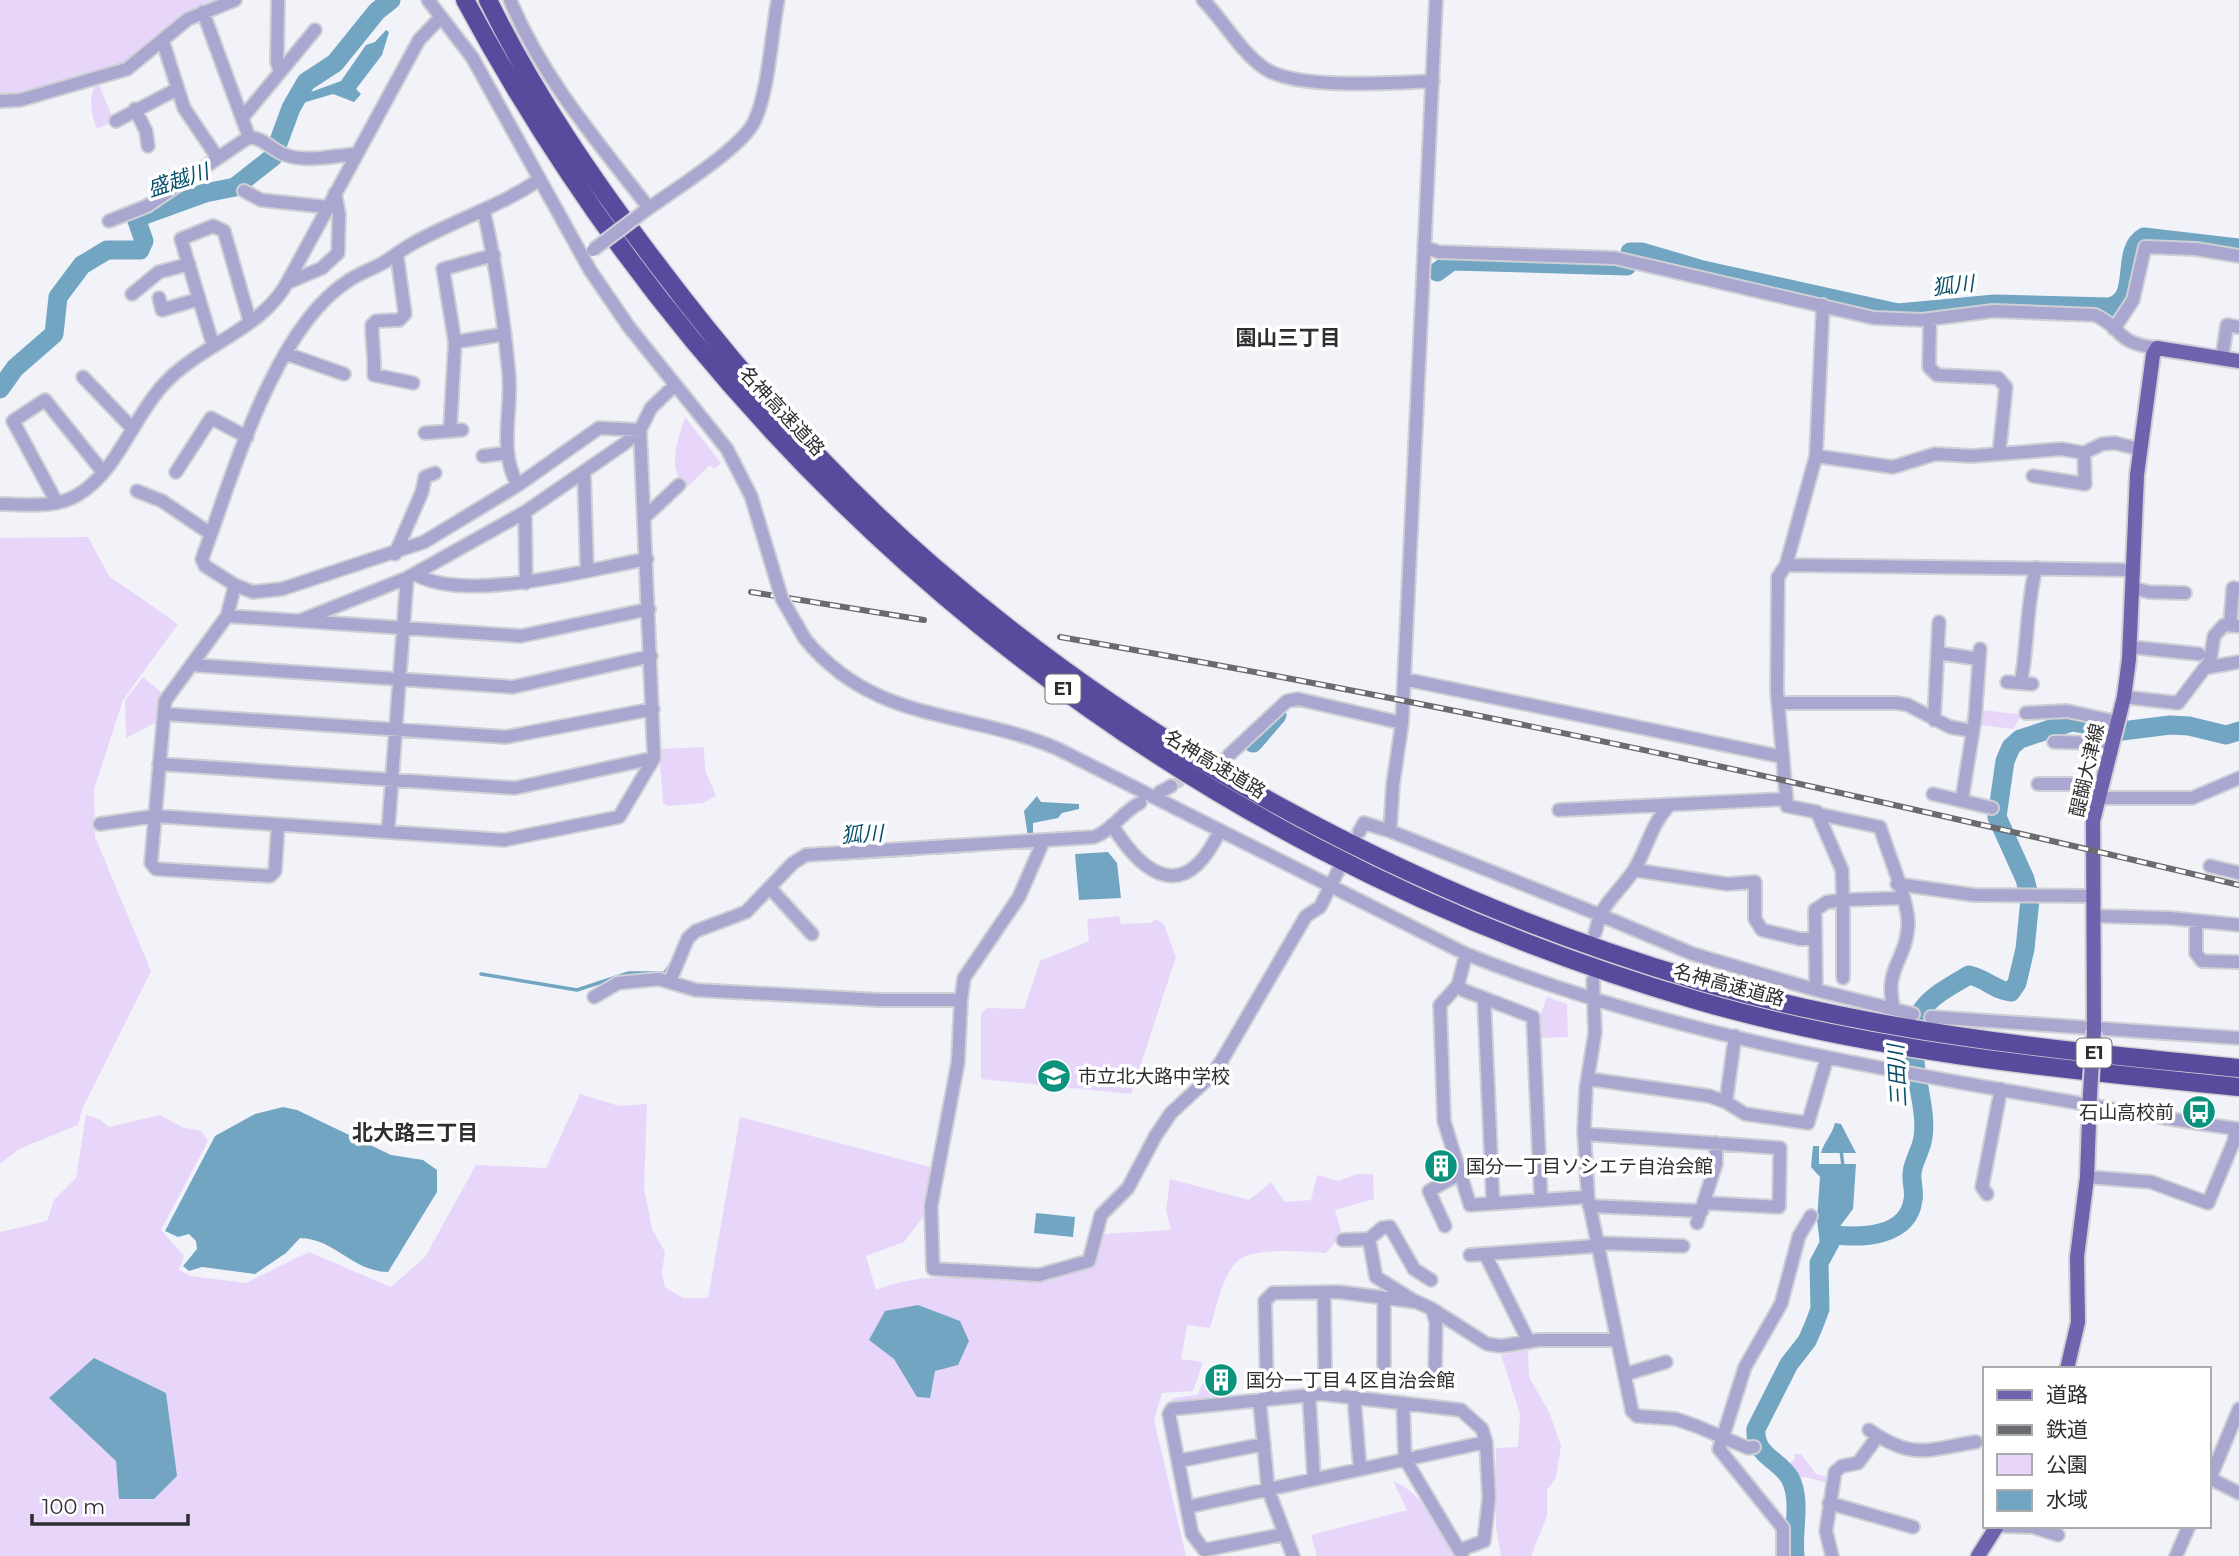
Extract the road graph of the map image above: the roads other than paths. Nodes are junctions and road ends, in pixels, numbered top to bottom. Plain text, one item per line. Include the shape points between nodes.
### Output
1 (235, 0) edge
2 (278, 0) edge
3 (428, 0) edge
4 (465, 0) edge
5 (488, 0) edge
6 (510, 0) edge
7 (778, 0) edge
8 (1203, 0) edge
9 (1436, 0) edge
10 (203, 12) junction
11 (441, 17) junction
12 (315, 30) dead end
13 (163, 42) junction
14 (280, 72) junction
15 (1433, 81) junction
16 (177, 89) junction
17 (0, 102) edge
18 (135, 109) junction
19 (243, 117) junction
20 (116, 121) dead end
21 (249, 137) junction
22 (148, 146) dead end
23 (355, 154) junction
24 (217, 157) junction
25 (540, 179) junction
26 (244, 191) dead end
27 (335, 193) junction
28 (327, 207) junction
29 (646, 211) junction
30 (484, 212) junction
31 (109, 220) dead end
32 (1424, 247) junction
33 (588, 254) junction
34 (397, 255) junction
35 (494, 256) junction
36 (2239, 256) edge
37 (188, 264) junction
38 (322, 268) junction
39 (287, 283) junction
40 (337, 288) junction
41 (132, 294) dead end
42 (159, 298) dead end
43 (199, 299) junction
44 (1824, 305) junction
45 (1930, 319) junction
46 (250, 322) junction
47 (2239, 327) edge
48 (2114, 329) junction
49 (505, 334) junction
50 (455, 342) junction
51 (213, 345) junction
52 (2157, 348) junction
53 (287, 354) junction
54 (2222, 358) junction
55 (2239, 361) edge
56 (344, 374) dead end
57 (83, 377) dead end
58 (413, 383) dead end
59 (674, 386) junction
60 (132, 428) junction
61 (640, 430) junction
62 (425, 433) dead end
63 (247, 437) junction
64 (2139, 450) junction
65 (506, 453) junction
66 (2084, 453) junction
67 (1999, 454) junction
68 (483, 456) dead end
69 (1815, 456) junction
70 (103, 472) junction
71 (176, 472) dead end
72 (584, 472) junction
73 (435, 473) dead end
74 (2033, 476) dead end
75 (518, 485) junction
76 (679, 485) dead end
77 (137, 491) dead end
78 (57, 503) junction
79 (0, 504) edge
80 (525, 512) junction
81 (646, 516) junction
82 (211, 534) junction
83 (395, 554) junction
84 (647, 559) junction
85 (1786, 565) junction
86 (2036, 568) junction
87 (587, 570) junction
88 (2133, 570) junction
89 (411, 576) junction
90 (526, 583) junction
91 (235, 585) junction
92 (2133, 588) junction
93 (2239, 589) edge
94 (2185, 593) dead end
95 (649, 609) junction
96 (227, 616) junction
97 (299, 621) junction
98 (1940, 622) dead end
99 (2234, 626) edge
100 (403, 628) junction
101 (2130, 647) junction
102 (1938, 653) junction
103 (2190, 655) dead end
104 (651, 656) junction
105 (2239, 663) edge
106 (192, 665) junction
107 (2205, 667) junction
108 (400, 679) junction
109 (1404, 679) junction
110 (2007, 681) dead end
111 (2124, 697) junction
112 (1779, 703) junction
113 (653, 709) junction
114 (2026, 713) dead end
115 (164, 715) junction
116 (1934, 720) junction
117 (1402, 723) junction
118 (396, 730) junction
119 (1973, 731) junction
120 (2115, 732) junction
121 (2054, 742) dead end
122 (1229, 755) tunnel mouth
123 (1783, 757) junction
124 (654, 758) junction
125 (159, 764) junction
126 (2239, 778) edge
127 (392, 780) junction
128 (2038, 784) dead end
129 (2100, 791) junction
130 (1933, 794) dead end
131 (1786, 799) junction
132 (1962, 799) junction
133 (1140, 803) dead end
134 (1669, 806) junction
135 (1992, 808) dead end
136 (1559, 810) dead end
137 (1818, 814) junction
138 (155, 816) junction
139 (100, 824) dead end
140 (1112, 824) junction
141 (278, 825) junction
142 (1220, 830) junction
143 (1390, 831) junction
144 (388, 832) junction
145 (1359, 832) dead end
146 (1044, 842) junction
147 (2210, 866) dead end
148 (1634, 870) junction
149 (1338, 871) dead end
150 (2239, 873) edge
151 (1897, 884) junction
152 (1330, 887) junction
153 (771, 888) junction
154 (2094, 896) junction
155 (1902, 898) junction
156 (1843, 900) junction
157 (1600, 915) junction
158 (2094, 916) junction
159 (2196, 922) junction
160 (2239, 925) edge
161 (812, 933) dead end
162 (1595, 933) dead end
163 (1815, 939) junction
164 (1466, 954) junction
165 (2239, 962) edge
166 (1843, 978) dead end
167 (670, 981) junction
168 (1593, 981) dead end
169 (1458, 985) junction
170 (1816, 990) junction
171 (594, 997) dead end
172 (1484, 998) junction
173 (1595, 999) junction
174 (961, 1000) junction
175 (1894, 1009) junction
176 (1931, 1017) dead end
177 (2094, 1029) junction
178 (1907, 1030) junction
179 (1735, 1036) junction
180 (2239, 1038) edge
181 (1950, 1045) junction
182 (1827, 1058) junction
183 (2239, 1068) edge
184 (1589, 1079) junction
185 (2239, 1087) edge
186 (2001, 1090) junction
187 (2089, 1099) junction
188 (1726, 1102) junction
189 (2237, 1129) edge
190 (1584, 1134) junction
191 (1716, 1143) junction
192 (1461, 1174) junction
193 (2087, 1177) junction
194 (1987, 1194) dead end
195 (1541, 1200) junction
196 (1588, 1202) junction
197 (1493, 1203) junction
198 (1701, 1212) junction
199 (1811, 1216) dead end
200 (1445, 1226) dead end
201 (1369, 1239) junction
202 (1343, 1240) dead end
203 (1596, 1244) junction
204 (1683, 1246) dead end
205 (1485, 1254) junction
206 (1470, 1255) dead end
207 (1431, 1280) dead end
208 (1324, 1292) junction
209 (1384, 1299) junction
210 (1417, 1302) junction
211 (1432, 1308) junction
212 (1617, 1340) junction
213 (1529, 1342) junction
214 (1666, 1362) dead end
215 (1384, 1365) dead end
216 (2068, 1367) edge
217 (1325, 1368) dead end
218 (1434, 1371) dead end
219 (1626, 1374) junction
220 (1309, 1395) junction
221 (1354, 1397) junction
222 (1264, 1399) junction
223 (1403, 1404) junction
224 (2239, 1409) edge
225 (1721, 1438) junction
226 (1486, 1442) junction
227 (1976, 1442) dead end
228 (1264, 1444) junction
229 (1754, 1447) dead end
230 (1405, 1459) junction
231 (1178, 1461) junction
232 (1360, 1469) junction
233 (2211, 1478) edge
234 (1314, 1479) junction
235 (2211, 1480) edge
236 (1268, 1489) junction
237 (2239, 1493) edge
238 (1829, 1503) junction
239 (1187, 1507) junction
240 (1913, 1527) dead end
241 (1996, 1528) edge
242 (2036, 1528) edge
243 (2188, 1528) edge
244 (1285, 1534) junction
245 (2058, 1535) dead end
246 (1461, 1553) edge
247 (1293, 1556) edge
248 (1783, 1556) edge
249 (1832, 1556) edge
250 (1978, 1556) edge
251 (2176, 1556) edge

1 - 10 street
2 - 14 street
3 - 11 street
4 - 178 highway, 名神高速道路 / E1 via 538,127 602,225 724,380 920,578 1129,737 1329,854 1417,897 1616,975 1811,1029
5 - 178 highway, 名神高速道路 / E1 via 509,44 582,160 726,352 846,483 931,565 1066,672 1221,774 1472,902 1585,945 1700,981
6 - 29 street via 567,104
7 - 29 street via 752,125 736,144
8 - 15 street via 1254,60 1278,76 1302,82
9 - 15 street
10 - 13 street
10 - 19 street
11 - 23 street via 419,40
11 - 25 street via 472,57
12 - 14 street
13 - 16 street
13 - 17 street via 127,69
14 - 19 street
15 - 32 street
16 - 18 street
16 - 24 street via 184,108
18 - 20 street
18 - 22 street
19 - 21 street
21 - 23 street via 264,139 277,151 315,158
21 - 24 street
23 - 27 street
24 - 31 street via 147,206
25 - 30 street
25 - 33 street
26 - 28 street via 261,200
27 - 28 street
27 - 38 street via 341,240 338,253
28 - 39 street
29 - 33 street, bridge
30 - 34 street via 411,244
30 - 35 street
32 - 44 street via 1445,253 1615,258
32 - 109 street
33 - 59 street via 629,327
34 - 40 street
34 - 58 street via 405,314 399,320 376,321 372,326 374,375
35 - 49 street
35 - 50 street via 443,269
36 - 48 street via 2145,247 2133,300
37 - 41 street via 159,272
37 - 43 street
37 - 46 street via 181,239 213,226 224,232
38 - 39 street
38 - 40 street
39 - 46 street
40 - 53 street via 304,322
42 - 43 street via 162,310
43 - 51 street
44 - 45 street via 1874,318
44 - 69 street
45 - 48 street via 1993,312 2053,313 2095,316
45 - 67 street via 1929,367 1937,375 1998,378 2006,387
46 - 51 street
47 - 54 street via 2227,325
48 - 52 street via 2128,343
49 - 50 street
49 - 65 street via 510,397
50 - 62 street via 456,431
51 - 60 street via 164,384
52 - 54 main road
52 - 64 main road, 醍醐大津線
53 - 56 street
53 - 63 street
54 - 55 main road
57 - 60 street
59 - 61 street via 651,408
59 - 142 street, bridge via 736,465 751,496 782,599 805,639 841,675 880,699 1043,743
60 - 70 street
61 - 72 street
61 - 75 street via 599,428
61 - 81 street
63 - 71 street via 211,418
63 - 82 street
64 - 66 street via 2115,443
64 - 88 main road, 醍醐大津線
65 - 68 street
65 - 75 street
66 - 67 street via 2062,449
66 - 74 street via 2085,484
67 - 69 street via 1935,454 1893,467
69 - 85 street
70 - 78 street via 80,494
70 - 78 street via 45,400 13,421
72 - 80 street
72 - 87 street
73 - 83 street via 425,477
75 - 83 street via 424,542
76 - 81 street
77 - 82 street via 162,501
78 - 79 street
80 - 89 street
80 - 90 street
81 - 84 street
82 - 91 street via 202,559 205,566
83 - 91 street via 282,589 253,592
84 - 87 street
84 - 95 street
85 - 86 street
85 - 112 street via 1778,577
86 - 88 street
86 - 110 street via 2029,593 2026,683
87 - 90 street
88 - 92 main road, 醍醐大津線
89 - 90 street via 428,582
89 - 97 street
89 - 100 street
91 - 96 street
92 - 94 street
92 - 101 main road, 醍醐大津線
93 - 99 street via 2233,588
95 - 100 street via 521,636
95 - 104 street
96 - 97 street
96 - 106 street
97 - 100 street
98 - 102 street
99 - 107 street via 2224,625 2214,636
100 - 108 street
101 - 103 street
101 - 111 main road, 醍醐大津線
102 - 116 street
102 - 119 street via 1980,654
104 - 108 street via 513,687
104 - 113 street
105 - 107 street
106 - 108 street
106 - 115 street via 165,701
107 - 111 street via 2178,703
108 - 118 street
109 - 117 street
109 - 123 street
111 - 120 main road, 醍醐大津線
112 - 116 street via 1908,705
112 - 123 street
113 - 118 street via 506,737
113 - 124 street
114 - 120 street via 2067,711
115 - 118 street
115 - 125 street
116 - 119 street
117 - 122 street via 1298,699 1287,701
117 - 143 street
118 - 127 street
119 - 132 street
120 - 121 street via 2104,743
120 - 129 main road, 醍醐大津線
123 - 131 street
124 - 127 street via 515,788
124 - 144 street via 619,817 504,840
125 - 127 street
125 - 138 street
126 - 129 street via 2192,798
127 - 144 street
128 - 129 street
129 - 154 main road, 醍醐大津線 via 2093,821
130 - 132 street
131 - 134 street
131 - 137 street via 1787,806
132 - 135 street
133 - 140 street
134 - 136 street
134 - 148 street via 1659,816
137 - 151 street via 1880,827
137 - 156 street via 1842,870
138 - 139 street
138 - 141 street
138 - 141 street via 151,863 156,869 169,870 270,876 275,871
140 - 142 street via 1140,864 1164,875 1180,874 1205,859
140 - 146 street via 1105,834 1094,837
141 - 144 street
142 - 152 street
143 - 145 street via 1364,823
143 - 157 street
146 - 153 street via 806,855
146 - 174 street via 1019,897 964,978
147 - 150 street
148 - 157 street via 1609,897
148 - 163 street via 1727,884 1755,882 1755,919 1762,930
149 - 152 street
151 - 154 street via 1974,895
151 - 155 street
152 - 164 street
152 - 174 street via 1320,907 1306,916 1211,1076 1171,1113 1128,1188 1101,1215 1088,1261 1039,1275 933,1269 931,1206 958,1062
153 - 161 street
153 - 167 street via 746,912 688,938
154 - 158 main road, 醍醐大津線
155 - 156 street
155 - 175 street via 1909,926 1892,972 1889,992
156 - 163 street via 1815,910
156 - 166 street
157 - 162 street
157 - 170 street via 1693,954
158 - 159 street
158 - 177 main road, 醍醐大津線
159 - 160 street
159 - 165 street via 2196,953 2202,961
163 - 170 street
164 - 169 street
164 - 173 street
167 - 171 street via 630,980
167 - 174 street via 696,990
168 - 173 street
169 - 172 street
169 - 192 street via 1440,1005 1444,1121
170 - 175 street
172 - 195 street via 1533,1017
172 - 197 street
173 - 179 street
173 - 184 street
175 - 178 street
176 - 177 street
177 - 180 street
177 - 187 main road, 醍醐大津線, bridge
178 - 181 highway, 名神高速道路 / E1
179 - 182 street
179 - 188 street
181 - 183 highway, 名神高速道路 / E1
181 - 185 highway, 名神高速道路 / E1 via 2022,1065
182 - 186 street
182 - 188 street via 1808,1123 1745,1114
184 - 188 street
184 - 190 street
186 - 187 street
186 - 194 street via 1982,1187
187 - 189 street
187 - 193 main road, 醍醐大津線
189 - 193 street via 2208,1203 2151,1182
190 - 191 street
190 - 196 street
191 - 198 street via 1716,1164
191 - 198 street via 1780,1148 1779,1207
192 - 197 street via 1471,1205
192 - 200 street via 1429,1191
193 - 216 main road, 醍醐大津線 via 2077,1257 2077,1332
195 - 196 street
195 - 197 street
196 - 198 street
196 - 203 street
199 - 225 street via 1799,1236 1781,1304 1745,1367
201 - 202 street
201 - 207 street via 1390,1227 1414,1269
201 - 210 street via 1376,1277
203 - 204 street
203 - 205 street
203 - 212 street
205 - 206 street
205 - 213 street
208 - 209 street
208 - 217 street
208 - 222 street via 1273,1293 1265,1301
209 - 210 street
209 - 215 street
210 - 211 street
211 - 213 street via 1487,1344
211 - 218 street via 1436,1322
212 - 213 street
212 - 219 street
214 - 219 street
219 - 225 street via 1632,1411 1637,1416 1676,1419
220 - 221 street
220 - 222 street
220 - 234 street
221 - 223 street
221 - 232 street
222 - 228 street via 1260,1406
222 - 231 street via 1172,1409 1169,1415
223 - 226 street via 1461,1410 1482,1429
223 - 230 street
224 - 233 street
225 - 229 street
225 - 248 street via 1721,1454 1783,1528
226 - 230 street
226 - 246 street via 1487,1531 1484,1541
227 - 238 street via 1920,1452 1901,1449 1874,1433 1858,1463 1835,1472
228 - 231 street
228 - 236 street
230 - 232 street
230 - 246 street
231 - 239 street
232 - 234 street
234 - 236 street
235 - 237 street
236 - 239 street
236 - 244 street
238 - 240 street
238 - 249 street via 1826,1531
239 - 244 street via 1192,1534 1204,1549
241 - 250 main road
242 - 245 street
243 - 251 street
244 - 247 street

